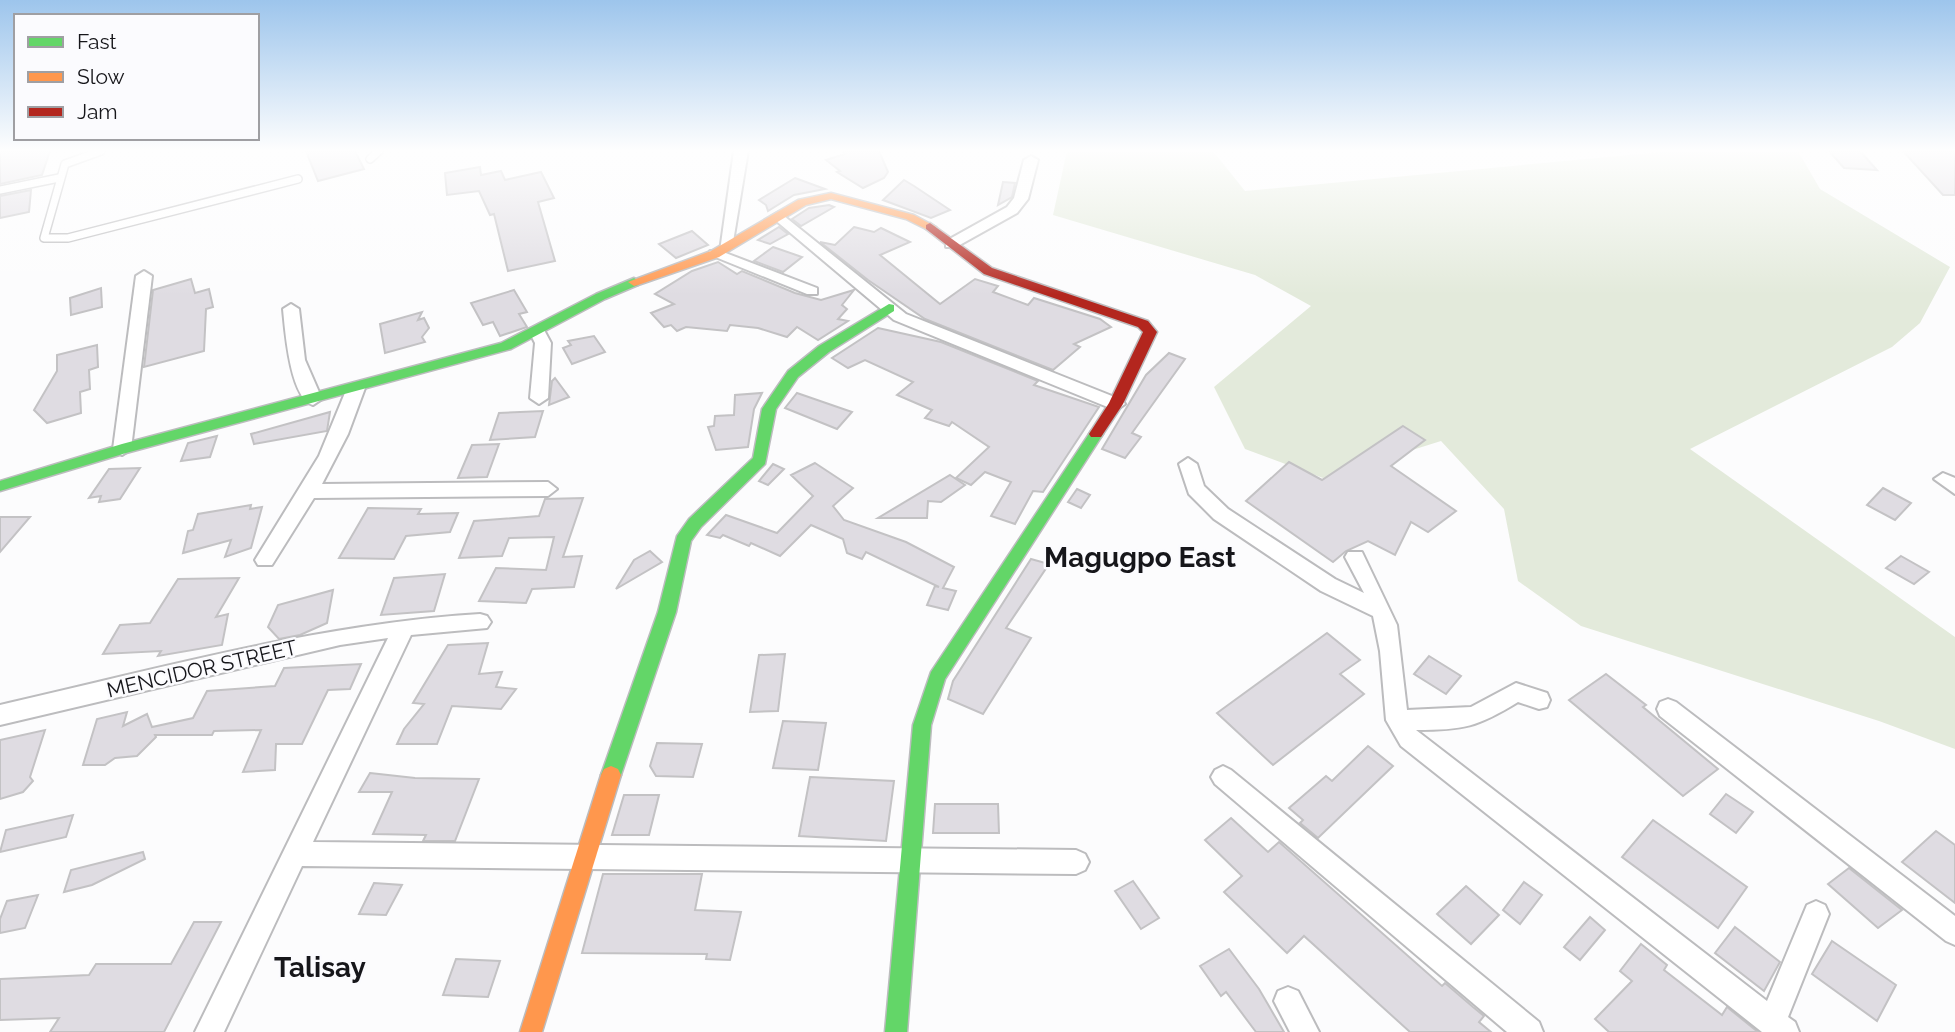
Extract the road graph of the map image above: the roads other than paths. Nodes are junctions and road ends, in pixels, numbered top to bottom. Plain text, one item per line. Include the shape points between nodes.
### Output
1 (53, 199) edge
2 (219, 199) edge
3 (731, 199) edge
4 (811, 199) edge
5 (843, 199) edge
6 (1021, 199) edge
7 (779, 216) junction
8 (951, 244) junction
9 (720, 251) junction
10 (144, 276) dead end
11 (812, 291) dead end
12 (291, 309) dead end
13 (889, 309) junction
14 (538, 333) junction
15 (356, 388) junction
16 (538, 398) dead end
17 (313, 399) junction
18 (1116, 404) junction
19 (122, 449) junction
20 (1188, 464) dead end
21 (0, 486) edge
22 (548, 489) dead end
23 (308, 491) junction
24 (1354, 557) dead end
25 (265, 560) dead end
26 (1382, 611) junction
27 (481, 622) dead end
28 (404, 627) junction
29 (1539, 700) dead end
30 (1668, 709) dead end
31 (2, 718) edge
32 (1397, 720) junction
33 (1223, 777) dead end
34 (295, 854) junction
35 (584, 855) junction
36 (909, 860) junction
37 (1076, 862) dead end
38 (1816, 914) dead end
39 (1955, 932) edge
40 (1288, 1002) dead end
41 (1778, 1027) edge
42 (209, 1032) edge
43 (531, 1032) edge
44 (897, 1032) edge
45 (1305, 1032) edge
46 (1529, 1032) edge

1 - 2 lane via 43,233 49,240
3 - 9 street
4 - 7 street
5 - 8 street via 910,217
6 - 8 street via 1012,210
7 - 9 street
7 - 13 street
8 - 18 street via 988,271 1148,328
9 - 11 street
9 - 14 street via 603,293
10 - 19 street
12 - 17 street via 297,360
13 - 18 street via 915,326
13 - 35 street via 846,333 778,390 770,405 760,460 683,540 667,612
14 - 15 street via 481,354
14 - 16 street via 543,343
15 - 17 street
15 - 23 street via 348,415
17 - 19 street
18 - 36 street via 937,677 922,725
19 - 21 street
20 - 26 street via 1196,489 1221,514 1328,585
22 - 23 street
23 - 25 street
24 - 26 street
26 - 32 street via 1389,635 1391,698
27 - 28 street, MENCIDOR STREET
28 - 31 street, MENCIDOR STREET via 340,637
28 - 34 street
29 - 32 street via 1516,692 1476,716
30 - 39 street
32 - 41 street via 1409,740 1426,754
33 - 46 street
34 - 35 street
34 - 42 street
35 - 36 street
35 - 43 street
36 - 37 street
36 - 44 street
38 - 41 street
40 - 45 street

